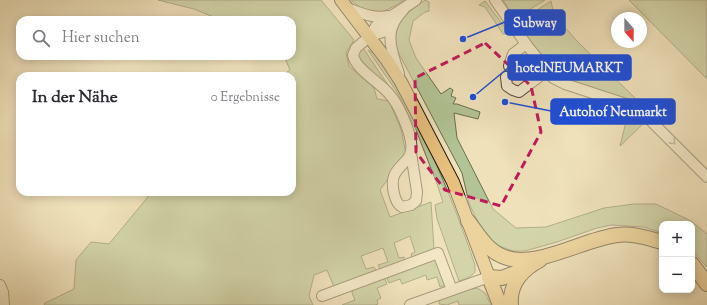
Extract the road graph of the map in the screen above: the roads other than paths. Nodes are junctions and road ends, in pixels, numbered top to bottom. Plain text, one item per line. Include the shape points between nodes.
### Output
1 (416, 0) edge
2 (495, 0) edge
3 (344, 4) edge
4 (392, 20) junction
5 (370, 36) junction
6 (526, 44) junction
7 (509, 66) dead end
8 (544, 67) junction
9 (506, 77) dead end
10 (401, 82) junction
11 (411, 154) junction
12 (707, 177) edge
13 (468, 221) junction
14 (659, 241) edge
15 (526, 264) junction
16 (695, 268) edge
17 (489, 277) junction
18 (706, 284) edge
19 (0, 285) edge
20 (452, 290) junction
21 (322, 296) dead end
22 (421, 303) edge
23 (4, 305) edge
24 (410, 305) edge
25 (500, 305) edge
26 (511, 305) edge

1 - 4 street
2 - 6 street
3 - 4 street via 373,17
3 - 5 main road
4 - 5 street via 383,32
4 - 10 street via 391,45
5 - 10 main road
5 - 11 street via 356,48 354,59 392,96 411,141
6 - 7 street via 513,54
6 - 8 street
8 - 9 street via 540,76 519,92 507,86
8 -> 12 street via 559,81 623,103 645,115
10 - 13 main road via 453,182
11 - 11 street via 416,201 402,207 397,203 393,181
13 - 15 highway via 496,253
13 - 17 main road
14 - 15 highway via 641,236 618,235 591,240
15 - 17 highway via 506,277
15 - 26 highway via 513,287
16 - 18 highway
17 - 20 street
17 - 25 highway
19 - 23 street
20 - 21 street via 438,253
20 - 22 street
22 - 24 street

